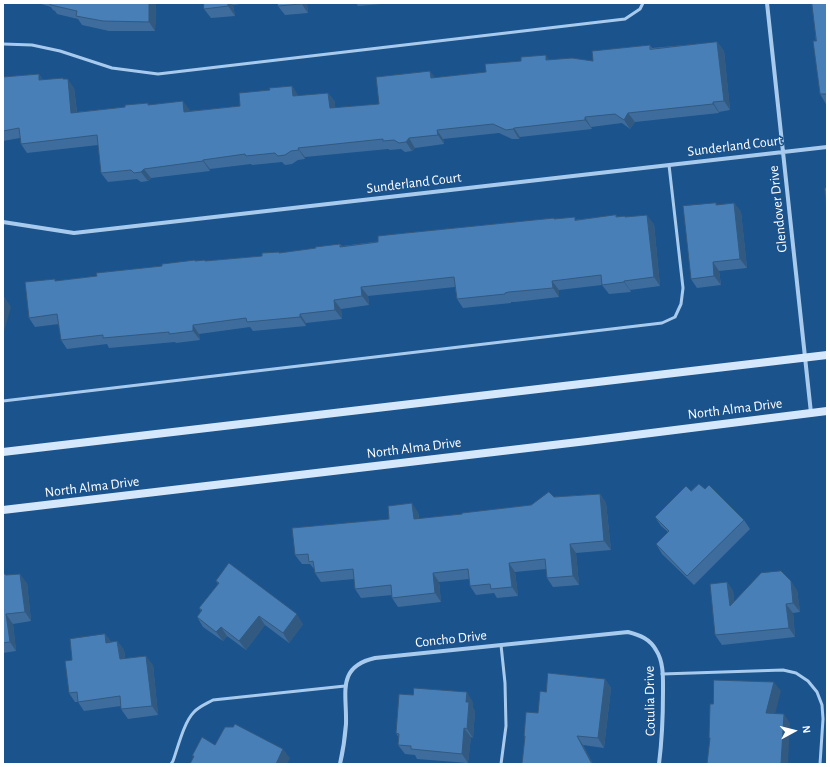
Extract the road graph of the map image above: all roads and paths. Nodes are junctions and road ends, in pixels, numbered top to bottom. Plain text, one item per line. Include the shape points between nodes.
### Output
1 (642, 3) edge
2 (767, 3) edge
3 (3, 44) edge
4 (827, 147) edge
5 (783, 152) junction
6 (669, 165) junction
7 (3, 222) edge
8 (827, 355) edge
9 (805, 357) junction
10 (3, 401) edge
11 (827, 411) edge
12 (811, 413) junction
13 (3, 452) edge
14 (3, 510) edge
15 (649, 641) joint
16 (501, 645) junction
17 (662, 674) junction
18 (345, 686) junction
19 (171, 764) edge
20 (340, 764) edge
21 (501, 764) edge
22 (659, 764) edge
23 (820, 764) edge

1 - 3 lane via 640,9 626,19 158,74 112,68 60,51
2 - 5 street, Glendover Drive
4 - 5 street, Sunderland Court
5 - 6 street, Sunderland Court
5 - 9 street, Glendover Drive
6 - 7 street, Sunderland Court via 74,233
6 - 10 lane via 683,288 681,304 675,316 662,323
8 - 9 main road
9 - 12 street, Glendover Drive
9 - 13 main road
11 - 12 main road, North Alma Drive
12 - 14 main road, North Alma Drive
15 - 16 street, Concho Drive via 628,632
15 - 17 street, Cotulia Drive via 661,660
16 - 18 street, Concho Drive via 376,658 355,667 348,676
16 - 21 lane via 506,726
17 - 22 street, Cotulia Drive via 663,708
17 - 23 lane via 783,670 796,673 808,681 817,692 822,705
18 - 19 lane via 213,700 202,705 186,723
18 - 20 street, Concho Drive via 346,724

